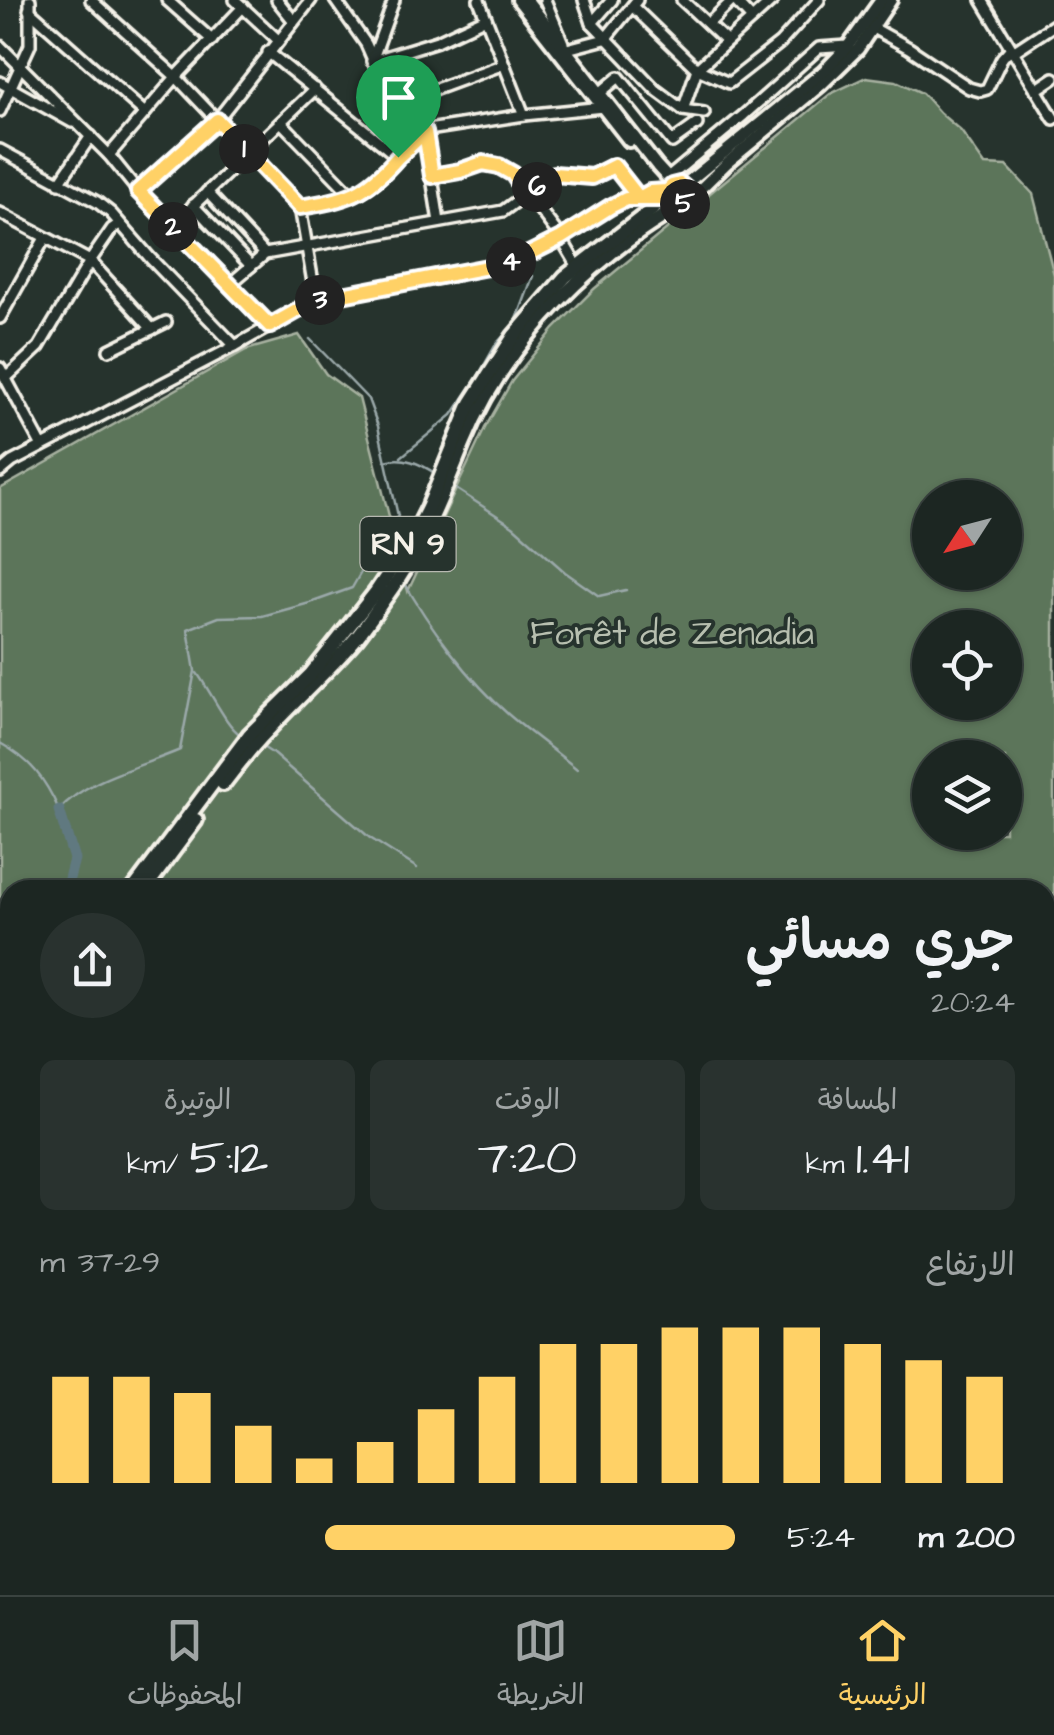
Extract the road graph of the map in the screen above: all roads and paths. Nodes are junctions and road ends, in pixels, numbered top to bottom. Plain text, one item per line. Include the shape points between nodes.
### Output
1 (92, 0) edge
2 (167, 0) edge
3 (276, 0) edge
4 (311, 0) edge
5 (335, 0) edge
6 (394, 0) edge
7 (479, 0) edge
8 (518, 0) edge
9 (527, 0) edge
10 (545, 0) edge
11 (612, 0) edge
12 (682, 0) edge
13 (734, 0) edge
14 (772, 0) edge
15 (819, 0) edge
16 (881, 0) edge
17 (891, 0) edge
18 (982, 0) edge
19 (585, 1) edge
20 (635, 3) edge
21 (239, 4) edge
22 (29, 5) edge
23 (486, 18) junction
24 (752, 19) junction
25 (293, 20) junction
26 (592, 23) junction
27 (708, 24) junction
28 (1054, 25) edge
29 (873, 28) junction
30 (605, 39) junction
31 (212, 40) junction
32 (278, 40) junction
33 (726, 41) junction
34 (0, 46) edge
35 (848, 46) junction
36 (566, 47) junction
37 (1012, 50) junction
38 (268, 52) junction
39 (372, 60) junction
40 (504, 64) junction
41 (21, 68) junction
42 (698, 69) junction
43 (176, 77) junction
44 (1054, 78) edge
45 (0, 82) edge
46 (11, 89) junction
47 (315, 89) junction
48 (1036, 90) junction
49 (601, 92) junction
50 (603, 107) junction
51 (394, 109) junction
52 (683, 110) junction
53 (0, 111) edge
54 (704, 113) dead end
55 (145, 114) junction
56 (524, 115) junction
57 (1054, 119) edge
58 (217, 120) junction
59 (280, 122) junction
60 (697, 124) dead end
61 (82, 128) junction
62 (425, 132) junction
63 (91, 136) junction
64 (0, 150) edge
65 (248, 153) junction
66 (109, 154) junction
67 (398, 157) junction
68 (432, 176) junction
69 (59, 183) junction
70 (670, 190) junction
71 (138, 191) junction
72 (207, 192) junction
73 (352, 195) junction
74 (527, 195) junction
75 (639, 198) junction
76 (684, 204) junction
77 (194, 205) junction
78 (300, 207) junction
79 (0, 213) edge
80 (439, 222) junction
81 (119, 224) junction
82 (172, 226) junction
83 (46, 238) junction
84 (561, 238) junction
85 (307, 246) junction
86 (265, 254) junction
87 (90, 261) junction
88 (251, 266) junction
89 (578, 267) junction
90 (230, 284) junction
91 (316, 300) junction
92 (0, 318) edge
93 (166, 322) dead end
94 (270, 326) junction
95 (152, 329) junction
96 (235, 346) junction
97 (109, 350) dead end
98 (0, 368) edge
99 (6, 378) junction
100 (42, 446) junction
101 (0, 472) edge
102 (140, 880) edge
103 (152, 880) edge

1 - 43 street
2 - 31 street
3 - 25 street
4 - 25 street
5 - 39 street
6 - 39 street
7 - 23 street
8 - 50 main road
9 - 36 main road
10 - 36 street
11 - 26 street
12 - 27 street
13 - 24 street
13 - 27 street
14 - 24 street
15 - 42 street via 780,43 729,83
16 - 35 main road
17 - 29 main road, RN 9
18 - 37 street
19 - 26 street
20 - 30 street
20 - 42 street
21 - 31 street
21 - 32 street
22 - 41 street via 30,45
22 - 55 street
23 - 39 street
23 - 40 street
24 - 33 street
25 - 32 street
26 - 30 street
27 - 33 street
28 - 37 street
29 - 37 street via 980,91
29 - 76 main road, RN 9 via 822,85
30 - 36 street
30 - 52 street
31 - 43 street
32 - 38 street
33 - 42 street
34 - 41 street
35 - 70 main road via 783,106
35 - 70 street via 820,48
36 - 49 main road
37 - 48 street
38 - 47 street
38 - 58 street
39 - 51 street
40 - 51 street
40 - 56 street
41 - 46 street
41 - 61 street
42 - 52 street
43 - 55 street
43 - 58 street
44 - 48 street
45 - 46 street
46 - 53 street
46 - 61 street
47 - 59 street
47 - 67 street
48 - 57 street
49 - 60 street via 619,77 672,142
49 - 70 main road
50 - 56 street
50 - 70 main road
51 - 62 street
52 - 54 street
55 - 66 street
56 - 62 street
58 - 65 street
58 - 71 street
59 - 65 street
59 - 73 street
61 - 63 street
62 - 67 street
62 - 68 street
63 - 66 street
63 - 69 street
64 - 69 street
65 - 72 street
65 - 78 street
66 - 71 street
67 - 73 street
68 - 74 street via 483,163 499,166
68 - 80 street
69 - 81 street via 97,202
70 - 75 street
70 - 76 main road via 671,205
70 - 76 main road via 689,195
70 - 89 highway, RN 9
71 - 82 street
72 - 77 street
72 - 86 street
73 - 78 street
74 - 75 street via 554,174 592,177 614,166
74 - 80 street via 503,211
74 - 84 street
75 - 84 street via 610,207
76 - 103 highway, RN 9 via 582,277 521,342 490,389 408,564 346,648 244,758
77 - 82 street
77 - 88 street
78 - 85 street
79 - 83 street
80 - 85 street
81 - 87 street
81 - 96 street
82 - 90 street
83 - 87 street
83 - 92 street
84 - 89 street
84 - 91 street via 503,264
85 - 86 street
85 - 91 street
86 - 88 street
87 - 95 street
87 - 99 street via 38,348
88 - 90 street
89 - 102 highway, RN 9 via 533,312 482,382 416,532 375,594 249,736
90 - 94 street
91 - 94 street
93 - 95 street
94 - 96 street
95 - 97 street
96 - 100 street
98 - 99 street
99 - 100 street
100 - 101 street

